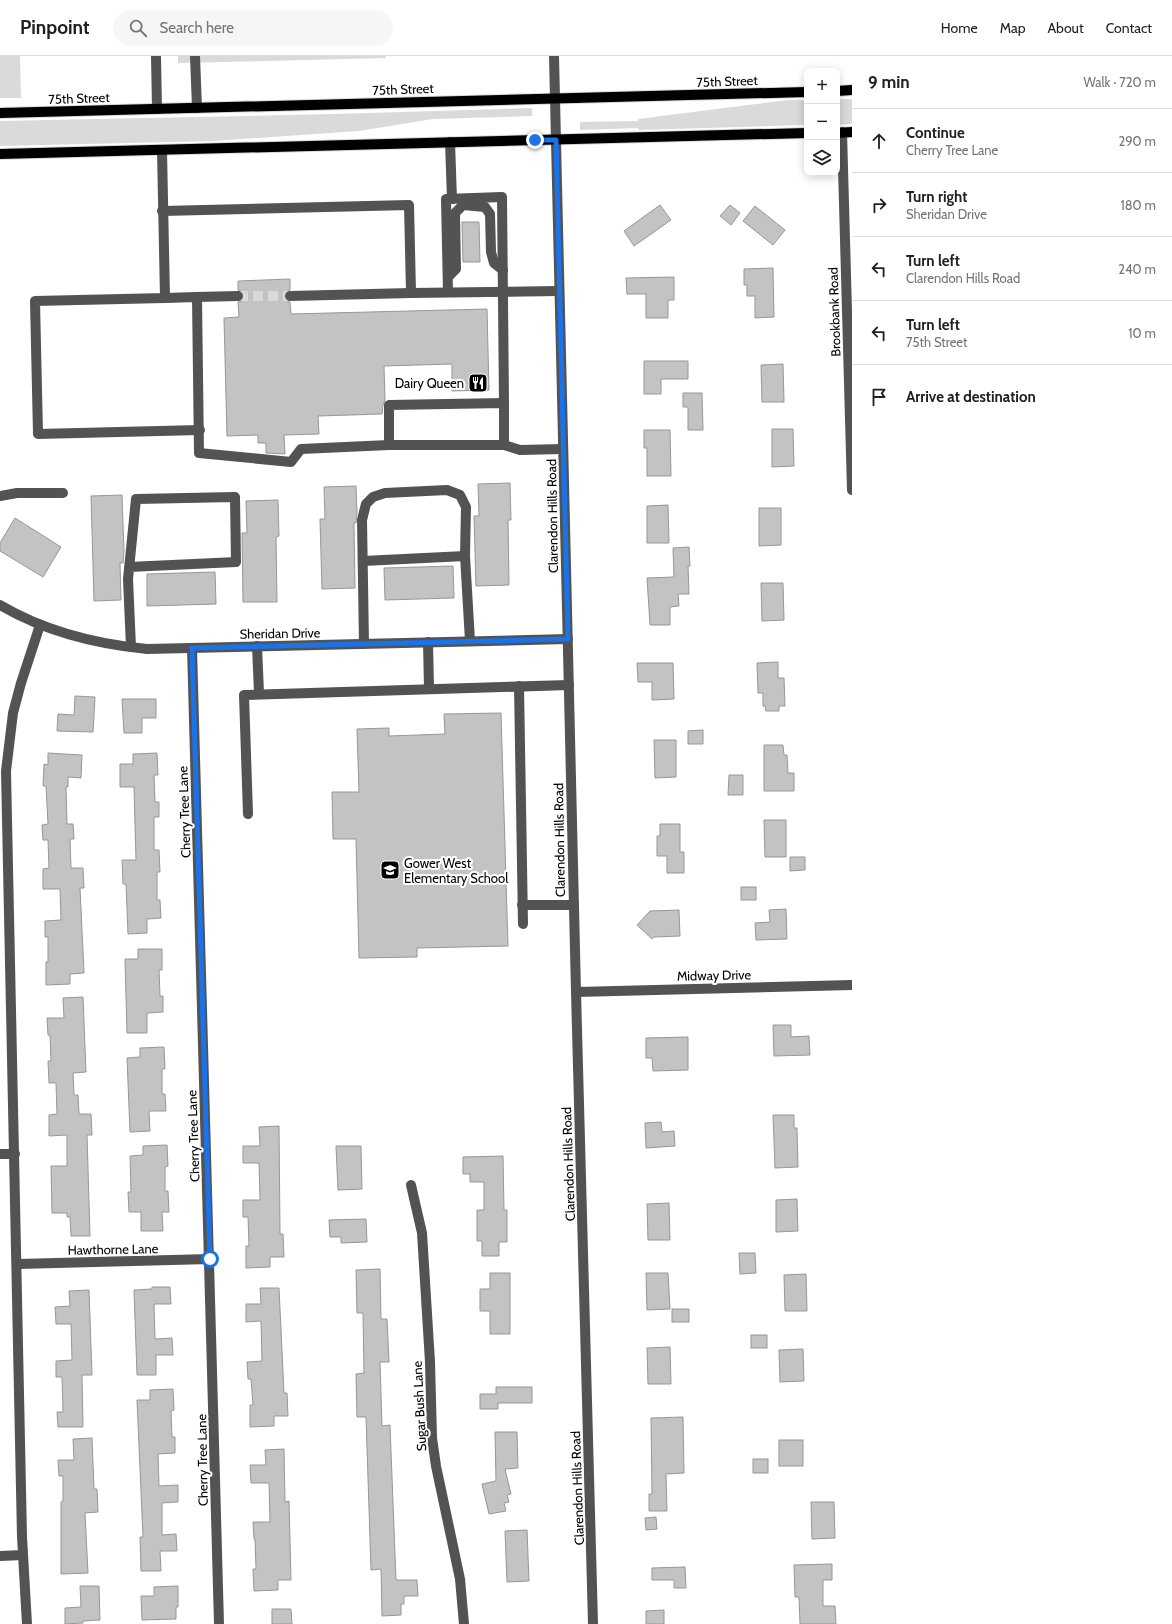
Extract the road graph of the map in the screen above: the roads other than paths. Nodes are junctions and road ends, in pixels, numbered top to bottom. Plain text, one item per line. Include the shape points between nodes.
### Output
1 (156, 56) edge
2 (195, 56) edge
3 (554, 56) edge
4 (852, 90) edge
5 (840, 91) edge
6 (804, 92) edge
7 (555, 98) junction
8 (197, 108) junction
9 (157, 109) junction
10 (0, 113) edge
11 (844, 132) edge
12 (804, 133) edge
13 (556, 140) junction
14 (450, 142) junction
15 (162, 150) junction
16 (0, 154) edge
17 (452, 199) junction
18 (162, 211) junction
19 (503, 270) junction
20 (448, 277) junction
21 (504, 291) junction
22 (559, 291) junction
23 (448, 292) junction
24 (411, 293) junction
25 (238, 296) tunnel mouth
26 (290, 296) tunnel mouth
27 (196, 297) junction
28 (165, 298) junction
29 (504, 402) junction
30 (200, 430) junction
31 (389, 445) junction
32 (504, 445) junction
33 (563, 449) junction
34 (852, 490) edge
35 (63, 493) dead end
36 (0, 496) edge
37 (465, 556) junction
38 (363, 561) junction
39 (129, 567) junction
40 (0, 605) edge
41 (40, 625) junction
42 (568, 639) junction
43 (470, 641) junction
44 (428, 642) junction
45 (364, 644) junction
46 (256, 646) junction
47 (131, 647) junction
48 (192, 648) junction
49 (569, 685) junction
50 (519, 686) junction
51 (429, 688) junction
52 (259, 693) junction
53 (248, 814) dead end
54 (522, 905) junction
55 (574, 905) junction
56 (523, 924) dead end
57 (852, 985) edge
58 (576, 992) junction
59 (0, 1154) edge
60 (15, 1154) junction
61 (412, 1185) dead end
62 (210, 1259) junction
63 (18, 1264) junction
64 (23, 1555) junction
65 (0, 1556) edge
66 (27, 1624) edge
67 (219, 1624) edge
68 (464, 1624) edge
69 (593, 1624) edge

1 - 9 street
2 - 8 street
3 - 7 street, Clarendon Hills Road
4 - 5 main road
6 - 7 main road, 75th Street
7 - 8 main road, 75th Street
7 - 13 street, Clarendon Hills Road
8 - 9 main road, 75th Street
9 - 10 main road, 75th Street
11 - 34 street, Brookbank Road
12 - 13 main road
13 - 14 main road
13 - 22 street, Clarendon Hills Road
14 - 15 main road
14 - 17 street
15 - 16 main road
15 - 18 street
17 - 19 street via 502,198
17 - 20 street via 446,199
18 - 24 street via 409,205
18 - 28 street
19 - 20 street via 494,262 490,252 490,214 485,207 463,205 455,212 456,269
19 - 21 street
20 - 23 street
21 - 22 street
21 - 23 street
21 - 29 street
22 - 33 street, Clarendon Hills Road
23 - 24 street
24 - 26 street
25 - 27 street
27 - 28 street
27 - 30 street
28 - 30 street via 35,301 38,434
29 - 31 street via 389,405
29 - 32 street
30 - 31 street via 199,453 291,462 301,449
31 - 32 street
32 - 33 street via 520,450
33 - 42 street, Clarendon Hills Road
35 - 36 street via 17,493
37 - 38 street
37 - 38 street via 466,507 460,495 447,490 385,492 366,504 362,520
37 - 43 street
38 - 45 street
39 - 39 street via 236,562 235,497 136,499
39 - 47 street
40 - 41 street, Sheridan Drive
41 - 47 street, Sheridan Drive via 85,640
41 - 60 street via 13,713 6,771
42 - 43 street, Sheridan Drive
42 - 49 street, Clarendon Hills Road
43 - 44 street, Sheridan Drive
44 - 45 street, Sheridan Drive
44 - 51 street
45 - 46 street, Sheridan Drive
46 - 48 street, Sheridan Drive
46 - 52 street
47 - 48 street, Sheridan Drive
48 - 62 street, Cherry Tree Lane
49 - 50 street
49 - 55 street, Clarendon Hills Road
50 - 51 street
50 - 54 street
51 - 52 street
52 - 53 street via 244,695
54 - 55 street
54 - 56 street
55 - 58 street, Clarendon Hills Road
57 - 58 street, Midway Drive
58 - 69 street, Clarendon Hills Road
59 - 60 street
60 - 63 street
61 - 68 street, Sugar Bush Lane via 422,1233 432,1438 460,1579
62 - 63 street, Hawthorne Lane
62 - 67 street, Cherry Tree Lane
63 - 64 street
64 - 65 street
64 - 66 street

